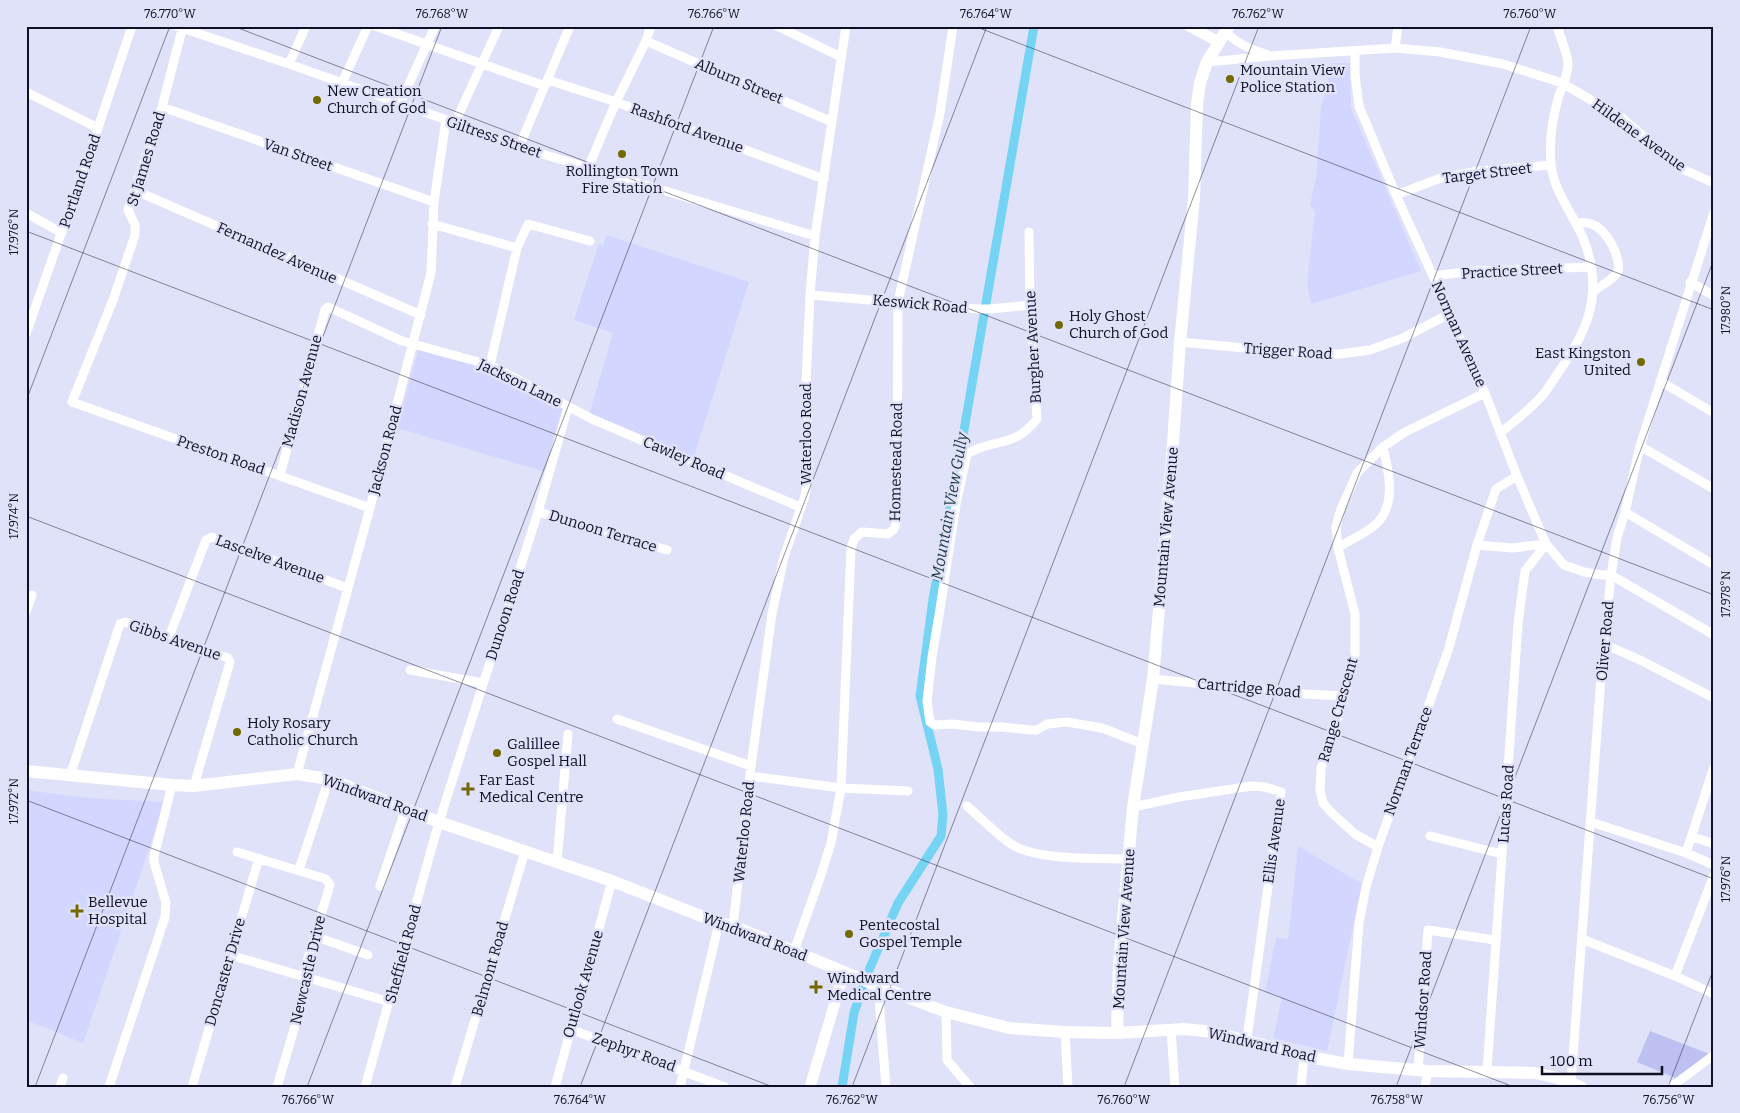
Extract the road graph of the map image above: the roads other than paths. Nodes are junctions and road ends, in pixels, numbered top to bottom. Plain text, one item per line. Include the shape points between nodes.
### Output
1 (132, 26) edge
2 (306, 26) edge
3 (368, 26) edge
4 (375, 26) edge
5 (436, 26) edge
6 (499, 26) edge
7 (570, 26) edge
8 (651, 26) edge
9 (777, 26) edge
10 (846, 26) edge
11 (953, 26) edge
12 (1189, 26) edge
13 (1398, 26) edge
14 (1557, 26) edge
15 (180, 27) edge
16 (1224, 33) edge
17 (646, 41) junction
18 (427, 45) junction
19 (1395, 48) junction
20 (1355, 52) junction
21 (1271, 56) junction
22 (841, 57) junction
23 (1207, 62) junction
24 (289, 64) junction
25 (482, 64) junction
26 (342, 83) junction
27 (547, 83) junction
28 (1562, 83) junction
29 (26, 92) edge
30 (616, 102) junction
31 (400, 104) junction
32 (162, 107) junction
33 (451, 121) junction
34 (832, 122) junction
35 (98, 128) junction
36 (519, 147) junction
37 (1551, 166) junction
38 (588, 168) junction
39 (824, 179) junction
40 (1714, 184) edge
41 (134, 190) junction
42 (1396, 195) junction
43 (434, 202) junction
44 (1714, 212) edge
45 (26, 213) edge
46 (432, 224) junction
47 (1577, 224) junction
48 (1029, 232) dead end
49 (62, 233) junction
50 (815, 236) junction
51 (590, 241) dead end
52 (517, 248) junction
53 (1591, 267) junction
54 (1433, 276) junction
55 (1690, 282) junction
56 (1594, 291) junction
57 (810, 295) junction
58 (1714, 296) edge
59 (898, 302) junction
60 (1030, 305) junction
61 (326, 308) joint
62 (1449, 314) junction
63 (421, 315) junction
64 (26, 334) edge
65 (1180, 342) junction
66 (413, 344) junction
67 (490, 365) junction
68 (1660, 381) junction
69 (1485, 393) junction
70 (72, 402) joint
71 (568, 407) junction
72 (1714, 413) edge
73 (1500, 433) junction
74 (1640, 446) junction
75 (1383, 447) junction
76 (280, 476) junction
77 (1517, 476) junction
78 (1714, 489) edge
79 (800, 507) junction
80 (370, 508) junction
81 (538, 512) junction
82 (1625, 512) junction
83 (1546, 544) junction
84 (1477, 545) junction
85 (1338, 548) junction
86 (667, 550) dead end
87 (1713, 562) edge
88 (1611, 575) junction
89 (347, 588) junction
90 (32, 595) dead end
91 (26, 612) edge
92 (1713, 633) edge
93 (169, 637) junction
94 (1604, 644) junction
95 (410, 670) dead end
96 (1153, 679) junction
97 (483, 683) junction
98 (1345, 696) junction
99 (1714, 698) edge
100 (618, 720) dead end
101 (568, 734) dead end
102 (1143, 744) junction
103 (751, 766) junction
104 (1714, 767) edge
105 (26, 771) edge
106 (297, 774) junction
107 (70, 776) junction
108 (750, 776) junction
109 (329, 779) junction
110 (172, 785) junction
111 (194, 786) junction
112 (841, 788) junction
113 (908, 790) dead end
114 (967, 806) dead end
115 (1133, 807) junction
116 (406, 808) junction
117 (439, 822) junction
118 (1591, 822) junction
119 (1430, 836) dead end
120 (1693, 837) junction
121 (1714, 844) edge
122 (1378, 847) junction
123 (525, 851) junction
124 (237, 852) dead end
125 (1502, 854) junction
126 (1686, 854) junction
127 (259, 858) junction
128 (1129, 860) junction
129 (557, 862) junction
130 (1714, 865) edge
131 (299, 870) junction
132 (1714, 875) edge
133 (612, 881) junction
134 (380, 886) dead end
135 (719, 923) junction
136 (733, 926) junction
137 (314, 936) junction
138 (1582, 939) junction
139 (1495, 940) junction
140 (794, 951) junction
141 (230, 955) junction
142 (368, 955) dead end
143 (844, 972) junction
144 (1675, 976) junction
145 (309, 978) junction
146 (878, 986) junction
147 (1714, 994) edge
148 (390, 1002) junction
149 (946, 1012) junction
150 (570, 1029) junction
151 (1171, 1030) junction
152 (1065, 1032) junction
153 (1117, 1033) junction
154 (1247, 1039) junction
155 (1714, 1055) edge
156 (1304, 1056) junction
157 (1348, 1064) junction
158 (685, 1070) junction
159 (1423, 1070) junction
160 (1487, 1071) junction
161 (1557, 1082) edge
162 (1576, 1085) edge
163 (109, 1087) edge
164 (192, 1087) edge
165 (276, 1087) edge
166 (365, 1087) edge
167 (455, 1087) edge
168 (555, 1087) edge
169 (680, 1087) edge
170 (725, 1087) edge
171 (810, 1087) edge
172 (886, 1087) edge
173 (970, 1087) edge
174 (1068, 1087) edge
175 (1175, 1087) edge
176 (1301, 1087) edge
177 (1425, 1087) edge
178 (1671, 1087) edge

1 - 35 street, Portland Road
2 - 24 street
3 - 26 street
4 - 18 street, Rashford Avenue
5 - 18 street
6 - 25 street, Jackson Road
7 - 27 street
8 - 17 street
9 - 22 street
10 - 22 street, Waterloo Road
11 - 59 street, Homestead Road via 940,113
12 - 16 street
13 - 19 street
14 - 28 street via 1568,63
15 - 24 street, Giltress Street
15 - 32 street, St James Road
16 - 21 street, Hildene Avenue via 1254,51
16 - 23 main road, Mountain View Avenue
17 - 30 street
17 - 34 street, Alburn Street
18 - 25 street, Rashford Avenue
18 - 31 street
19 - 20 street, Hildene Avenue
19 - 28 street, Hildene Avenue via 1440,52 1503,64
20 - 21 street, Hildene Avenue
20 - 42 street, Norman Avenue via 1359,106
21 - 23 street, Hildene Avenue
22 - 34 street, Waterloo Road
23 - 65 main road, Mountain View Avenue via 1197,104 1194,198
24 - 26 street, Giltress Street
25 - 27 street, Rashford Avenue
25 - 33 street, Jackson Road
26 - 31 street, Giltress Street
27 - 30 street, Rashford Avenue
27 - 36 street
28 - 37 street via 1551,132
28 - 40 street, Hildene Avenue via 1622,118 1680,168
29 - 35 street
30 - 38 street
30 - 39 street, Rashford Avenue
31 - 33 street, Giltress Street
32 - 41 street, St James Road
32 - 43 street, Van Street
33 - 36 street, Giltress Street
33 - 43 street, Jackson Road
34 - 39 street, Waterloo Road
35 - 49 street, Portland Road
36 - 38 street, Giltress Street
37 - 42 street, Target Street via 1478,171 1438,178
37 - 47 street via 1562,201
38 - 50 street, Giltress Street
39 - 50 street, Waterloo Road
41 - 63 street, Fernandez Avenue
41 - 70 street, St James Road via 128,210 135,225 135,235 114,300
42 - 54 street, Norman Avenue
43 - 46 street, Jackson Road
44 - 55 street, Oliver Road
45 - 49 street
46 - 52 street
46 - 63 street, Jackson Road via 431,273
47 - 53 street
47 - 56 street via 1584,222 1600,228 1618,261 1614,278
48 - 60 street, Burgher Avenue
49 - 64 street, Portland Road
50 - 57 street, Waterloo Road
51 - 52 street via 528,224
52 - 67 street
53 - 54 street, Practice Street via 1473,271
53 - 56 street
54 - 62 street, Norman Avenue
55 - 58 street
55 - 68 street, Oliver Road
56 - 73 street via 1590,314 1572,353 1541,397
57 - 59 street, Keswick Road
57 - 79 street, Waterloo Road via 806,383 809,467
59 - 60 street, Keswick Road via 990,309
59 - 112 street, Homestead Road via 897,521 888,534 862,532 854,539 851,548
60 - 102 street, Burgher Avenue via 1037,419 1012,440 967,454 956,504 929,682 930,722 934,725 1002,726 1031,730 1067,722 1102,728
61 - 66 street, Jackson Lane
61 - 76 street, Madison Avenue
62 - 65 street, Trigger Road via 1403,338 1370,350 1340,354
62 - 69 street, Norman Avenue
63 - 66 street, Jackson Road
65 - 96 main road, Mountain View Avenue
66 - 67 street, Jackson Lane
66 - 80 street, Jackson Road
67 - 71 street, Jackson Lane
68 - 72 street
68 - 74 street, Oliver Road
69 - 73 street, Norman Avenue
69 - 75 street, Range Crescent via 1405,432
70 - 76 street, Preston Road
71 - 79 street, Cawley Road
71 - 81 street, Dunoon Road
73 - 77 street, Norman Avenue
74 - 78 street
74 - 82 street, Oliver Road
75 - 85 street, Range Crescent via 1357,473 1336,527
75 - 85 street via 1389,481 1386,509 1374,526
76 - 80 street, Preston Road
77 - 83 street, Norman Avenue
77 - 84 street, Norman Terrace via 1496,489
79 - 103 street, Waterloo Road via 784,557 772,614
80 - 89 street, Jackson Road
81 - 86 street, Dunoon Terrace
81 - 97 street, Dunoon Road
82 - 87 street
82 - 88 street, Oliver Road
83 - 84 street via 1512,548
83 - 88 street, Norman Avenue via 1564,565 1584,572
83 - 125 street, Lucas Road via 1525,571 1518,624
84 - 122 street, Norman Terrace via 1448,651
85 - 98 street, Range Crescent via 1355,614 1355,655
88 - 92 street
88 - 94 street, Oliver Road
89 - 93 street, Lascelve Avenue via 208,538
89 - 106 street, Jackson Road
90 - 91 street
93 - 107 street, Gibbs Avenue via 125,622 120,624
93 - 111 street, Gibbs Avenue via 228,658 230,662
94 - 99 street
94 - 118 street, Oliver Road
95 - 97 street
96 - 98 street, Cartridge Road
96 - 102 main road, Mountain View Avenue
97 - 117 street, Dunoon Road
98 - 122 street, Range Crescent via 1321,768 1320,790 1323,803 1332,813 1355,834
100 - 103 street
101 - 129 street
102 - 115 main road, Mountain View Avenue
103 - 108 street, Waterloo Road
104 - 120 street
105 - 107 main road, Windward Road
106 - 109 main road, Windward Road
106 - 111 main road, Windward Road
107 - 110 main road, Windward Road
108 - 112 street
108 - 136 street, Waterloo Road
109 - 116 main road, Windward Road
109 - 131 street
110 - 111 main road, Windward Road
110 - 163 street via 154,856 166,903 165,917
112 - 113 street
112 - 140 street, Homestead Road via 831,842
114 - 128 street via 1011,845 1024,851
115 - 128 main road, Mountain View Avenue
115 - 154 street, Ellis Avenue via 1252,786 1281,792
116 - 117 main road, Windward Road
116 - 134 street
117 - 123 main road, Windward Road
117 - 148 street, Sheffield Road
118 - 126 street
118 - 138 street, Oliver Road
119 - 125 street
120 - 121 street
120 - 126 street
122 - 157 street, Norman Terrace via 1359,923
123 - 129 main road, Windward Road
123 - 167 street, Belmont Road
124 - 127 street
125 - 139 street, Lucas Road
126 - 130 street
127 - 131 street
127 - 141 street, Doncaster Drive
128 - 153 main road, Mountain View Avenue via 1119,964
129 - 133 main road, Windward Road
131 - 137 street, Newcastle Drive via 326,879 330,884
132 - 144 street
133 - 135 main road, Windward Road
133 - 150 street, Outlook Avenue
135 - 136 main road, Windward Road
135 - 158 street
136 - 140 main road, Windward Road
137 - 142 street
137 - 145 street, Newcastle Drive via 305,968
138 - 144 street
138 - 162 street, Oliver Road
139 - 159 street, Windsor Road via 1428,930
139 - 160 street, Lucas Road
140 - 143 main road, Windward Road
141 - 145 street
141 - 164 street, Doncaster Drive
143 - 146 main road, Windward Road
143 - 171 street
144 - 147 street
145 - 148 street
145 - 165 street, Newcastle Drive
146 - 149 main road, Windward Road
146 - 172 street
148 - 166 street, Sheffield Road
149 - 152 main road, Windward Road via 1009,1028
149 - 173 street via 947,1060
150 - 158 street, Zephyr Road
150 - 168 street, Outlook Avenue
151 - 153 main road, Windward Road
151 - 154 main road, Windward Road via 1213,1032
151 - 175 street
152 - 153 main road, Windward Road
152 - 174 street
154 - 156 main road, Windward Road
155 - 178 street
156 - 157 main road, Windward Road
156 - 176 street
157 - 159 main road, Windward Road
158 - 169 street
158 - 170 street, Zephyr Road
159 - 160 main road, Windward Road
159 - 177 street, Windsor Road
160 - 161 main road, Windward Road via 1536,1073
161 - 162 main road, Windward Road

